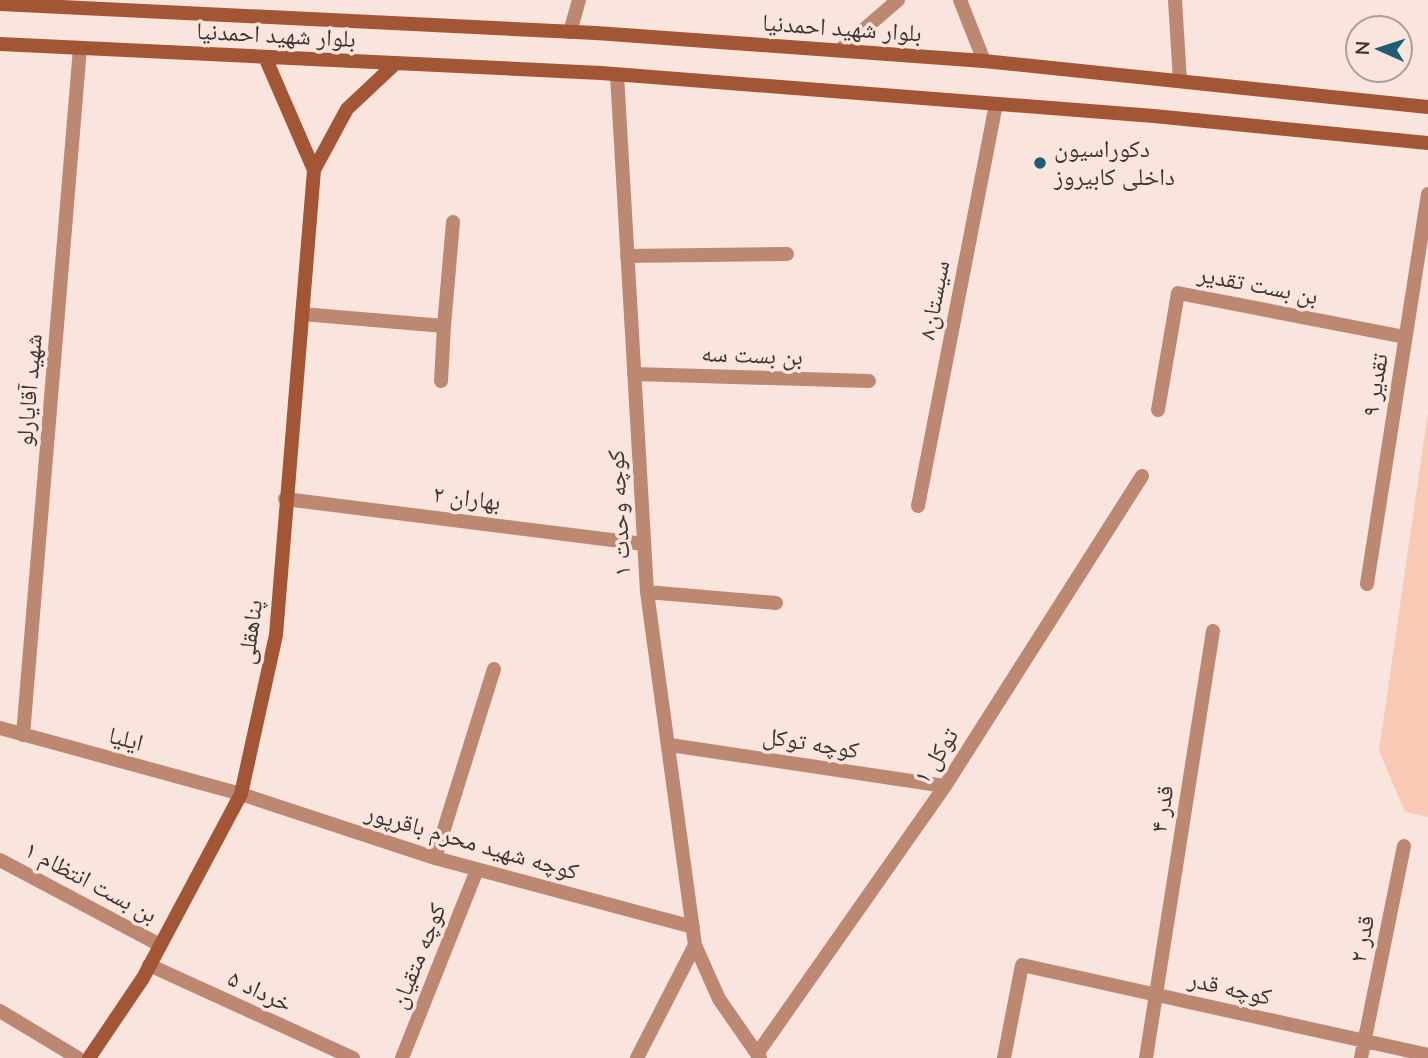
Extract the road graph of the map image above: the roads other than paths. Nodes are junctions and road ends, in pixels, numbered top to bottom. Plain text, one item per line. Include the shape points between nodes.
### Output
1 (579, 0) edge
2 (898, 0) edge
3 (960, 0) edge
4 (1175, 0) edge
5 (0, 5) edge
6 (198, 7) edge
7 (570, 32) junction
8 (0, 44) edge
9 (80, 48) junction
10 (840, 50) junction
11 (265, 57) junction
12 (984, 61) junction
13 (396, 63) junction
14 (617, 75) junction
15 (1180, 81) junction
16 (996, 104) junction
17 (1428, 107) edge
18 (1428, 143) edge
19 (314, 170) junction
20 (1428, 194) edge
21 (453, 222) dead end
22 (787, 254) dead end
23 (627, 256) junction
24 (302, 314) junction
25 (444, 326) junction
26 (1405, 337) junction
27 (634, 374) junction
28 (441, 381) dead end
29 (869, 381) dead end
30 (1158, 410) dead end
31 (1142, 476) dead end
32 (285, 499) junction
33 (918, 506) dead end
34 (644, 544) junction
35 (1367, 584) dead end
36 (647, 592) junction
37 (776, 603) dead end
38 (1213, 631) dead end
39 (494, 669) dead end
40 (0, 728) edge
41 (23, 735) junction
42 (670, 745) junction
43 (945, 786) junction
44 (241, 794) junction
45 (1404, 846) dead end
46 (435, 858) junction
47 (0, 860) edge
48 (477, 870) junction
49 (693, 927) junction
50 (160, 945) junction
51 (695, 945) junction
52 (149, 965) junction
53 (1155, 995) junction
54 (0, 1012) edge
55 (1364, 1041) junction
56 (1428, 1055) edge
57 (758, 1056) edge
58 (78, 1058) edge
59 (89, 1058) edge
60 (353, 1058) edge
61 (402, 1058) edge
62 (637, 1058) edge
63 (1004, 1058) edge
64 (1146, 1058) edge
65 (1361, 1058) edge

1 - 7 street
2 - 10 street
3 - 12 street
4 - 15 street
5 - 6 main road, بلوار شهید احمدنیا
6 - 7 main road, بلوار شهید احمدنیا
7 - 10 main road, بلوار شهید احمدنیا
8 - 9 main road, بلوار شهید احمدنیا
9 - 11 main road, بلوار شهید احمدنیا
9 - 41 street, شهید آقایارلو
10 - 12 main road, بلوار شهید احمدنیا
11 - 13 main road, بلوار شهید احمدنیا
11 - 19 main road, پناهقلی
12 - 15 main road, بلوار شهید احمدنیا
13 - 14 main road, بلوار شهید احمدنیا
13 - 19 main road, پناهقلی via 348,109
14 - 16 main road, بلوار شهید احمدنیا
14 - 23 street, کوچه وحدت ۱
15 - 17 main road, بلوار شهید احمدنیا
16 - 18 main road, بلوار شهید احمدنیا
16 - 33 street, سیستان۸
19 - 24 main road, پناهقلی
20 - 26 street, ۹ تقدیر
21 - 25 street
22 - 23 street
23 - 27 street, کوچه وحدت ۱
24 - 25 street
24 - 32 main road, پناهقلی
25 - 28 street
26 - 30 street, بن بست تقدیر via 1178,293
26 - 35 street, ۹ تقدیر
27 - 29 street, بن بست سه
27 - 34 street, کوچه وحدت ۱
31 - 43 street, توکل ۱
32 - 34 street, بهاران ۲
32 - 44 main road, پناهقلی via 276,635
34 - 36 street, کوچه وحدت ۱
36 - 37 street
36 - 42 street, کوچه وحدت ۱
38 - 53 street, قدر ۴
39 - 46 street
40 - 41 street, ایلیا
41 - 44 street, ایلیا
42 - 43 street, کوچه توکل
42 - 49 street, کوچه وحدت ۱
43 - 57 street, توکل ۱
44 - 46 street, کوچه شهید محرم باقرپور
44 - 50 main road, پناهقلی
45 - 55 street, قدر ۲
46 - 48 street, کوچه شهید محرم باقرپور
47 - 50 street, بن بست انتظام ۱
48 - 49 street, کوچه شهید محرم باقرپور
48 - 61 street, کوچه متقیان
49 - 51 street, کوچه وحدت ۱
50 - 52 main road, پناهقلی
51 - 57 street, کوچه وحدت ۱ via 719,999
51 - 62 street
52 - 59 main road, پناهقلی
52 - 60 street, خرداد ۵
53 - 55 street, کوچه قدر
53 - 63 street, کوچه قدر via 1022,965
53 - 64 street, قدر ۴
54 - 58 street
55 - 56 street, کوچه قدر
55 - 65 street, قدر ۲

